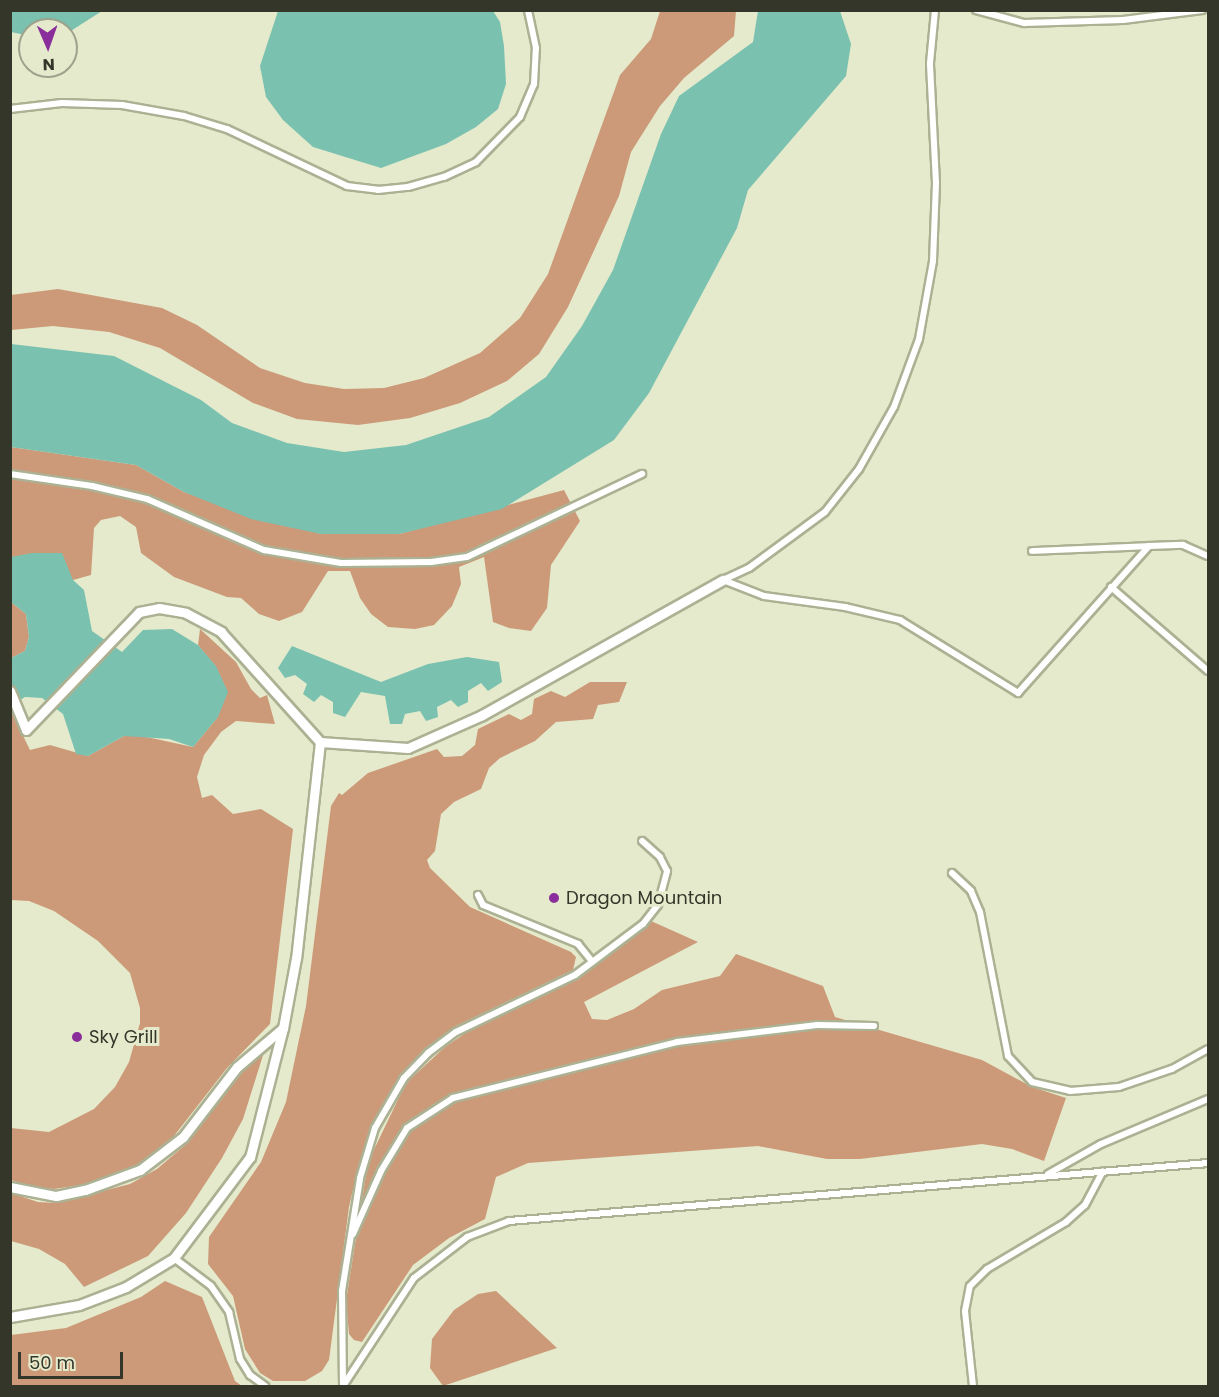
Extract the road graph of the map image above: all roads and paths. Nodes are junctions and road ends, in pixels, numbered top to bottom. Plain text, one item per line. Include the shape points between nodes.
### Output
1 (528, 10) edge
2 (934, 10) edge
3 (976, 10) edge
4 (1202, 10) edge
5 (10, 109) edge
6 (10, 474) edge
7 (642, 474) dead end
8 (1149, 546) junction
9 (1032, 550) dead end
10 (1209, 556) edge
11 (723, 580) junction
12 (1111, 587) junction
13 (1209, 670) edge
14 (10, 690) edge
15 (320, 742) junction
16 (642, 841) dead end
17 (952, 873) dead end
18 (478, 895) dead end
19 (592, 961) junction
20 (874, 1026) dead end
21 (283, 1028) junction
22 (1209, 1049) edge
23 (1209, 1099) edge
24 (1209, 1163) edge
25 (1103, 1171) junction
26 (1045, 1176) junction
27 (10, 1187) edge
28 (351, 1238) junction
29 (174, 1258) junction
30 (10, 1317) edge
31 (265, 1386) edge
32 (973, 1386) edge

1 - 5 lane via 536,48 534,84 520,117 476,162 444,177 408,187 378,190 347,186 227,129 184,116 122,105 62,103
2 - 11 lane via 930,63 936,183 933,261 919,339 894,407 859,469 825,512 749,568
3 - 4 lane via 1024,23 1123,20
6 - 7 lane via 92,486 147,500 264,550 341,562 431,562 467,557
8 - 9 lane
8 - 10 lane via 1183,545
8 - 12 lane
11 - 12 lane via 764,596 845,607 900,620 1018,693
11 - 15 street via 482,715 408,748
12 - 13 lane
14 - 15 street via 26,730 139,612 159,608 186,613 221,632
15 - 21 street via 296,958
16 - 19 lane via 660,857 667,871 658,905 643,924
17 - 22 lane via 971,891 980,912 1008,1056 1032,1082 1070,1091 1119,1087 1172,1069
18 - 19 lane via 483,906 578,944
19 - 28 lane via 575,975 456,1032 404,1078 375,1128 360,1178
20 - 28 lane via 817,1025 677,1042 453,1098 407,1128 381,1171
21 - 27 street via 237,1067 183,1137 140,1170 56,1196
21 - 29 street via 250,1157
23 - 26 lane via 1101,1144
24 - 25 lane
25 - 26 lane
25 - 32 lane via 1084,1205 1066,1222 987,1269 970,1286 965,1311
26 - 28 lane via 509,1221 467,1237 414,1278 343,1386 342,1291
29 - 30 street via 126,1287 79,1305
29 - 31 lane via 211,1286 229,1312 240,1359 250,1375

